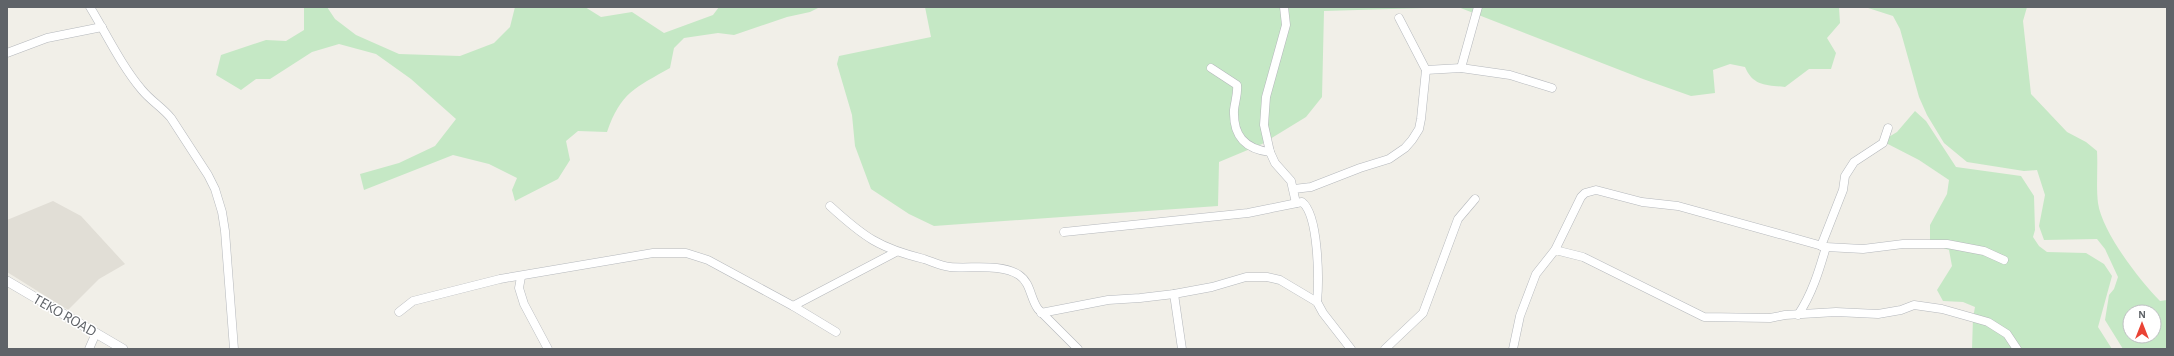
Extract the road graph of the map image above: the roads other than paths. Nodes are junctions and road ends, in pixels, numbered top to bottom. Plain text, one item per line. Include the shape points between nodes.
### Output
1 (90, 7) edge
2 (1284, 7) edge
3 (1478, 7) edge
4 (1399, 18) dead end
5 (102, 27) junction
6 (7, 53) edge
7 (1211, 68) dead end
8 (1461, 68) junction
9 (1426, 70) junction
10 (1552, 88) dead end
11 (1888, 128) dead end
12 (1270, 152) junction
13 (1294, 189) junction
14 (1475, 199) dead end
15 (1296, 203) junction
16 (830, 206) dead end
17 (1064, 232) dead end
18 (1824, 246) junction
19 (1554, 250) junction
20 (896, 252) junction
21 (2004, 260) dead end
22 (521, 277) junction
23 (7, 281) edge
24 (1174, 294) junction
25 (1317, 302) junction
26 (793, 306) junction
27 (399, 312) dead end
28 (1041, 313) junction
29 (1798, 315) junction
30 (836, 332) dead end
31 (96, 333) junction
32 (89, 349) edge
33 (123, 349) edge
34 (234, 349) edge
35 (548, 349) edge
36 (1078, 349) edge
37 (1182, 349) edge
38 (1351, 349) edge
39 (1385, 349) edge
40 (1513, 349) edge
41 (2017, 349) edge

1 - 5 street
2 - 12 street via 1286,25 1266,98 1264,124
3 - 8 street
4 - 9 street
5 - 6 street via 46,38
5 - 34 street via 143,91 163,108 174,123 215,189 225,231
7 - 12 street via 1237,85 1235,128 1243,142 1257,150
8 - 9 street
8 - 10 street via 1510,75
9 - 13 street via 1419,129 1405,148 1389,159 1311,187
11 - 18 street via 1883,143 1854,162 1845,176 1843,190
12 - 13 street
13 - 15 street
14 - 39 street via 1458,219 1423,313
15 - 17 street via 1248,213
15 - 25 street via 1302,202 1306,205 1317,238
16 - 20 street via 872,241
18 - 19 street via 1678,206 1642,202 1596,190 1585,192 1581,197
18 - 21 street via 1863,249 1903,244 1947,244 1984,251
18 - 29 street via 1818,275 1807,302
19 - 29 street via 1582,257 1704,317 1770,318
19 - 40 street via 1536,274 1520,316
20 - 26 street
20 - 28 street via 943,266 1012,271 1026,281 1033,302
22 - 26 street via 653,253 686,253 699,255
22 - 27 street via 500,279 413,301
22 - 35 street via 519,288 524,304
23 - 31 street, TEKO ROAD
24 - 25 street via 1246,277 1267,277 1280,280
24 - 28 street via 1108,300
24 - 37 street
25 - 38 street
26 - 30 street
28 - 36 street
29 - 41 street via 1836,312 1878,314 1914,305 1942,309 1988,322 2007,334
31 - 32 street
31 - 33 street, TEKO ROAD

